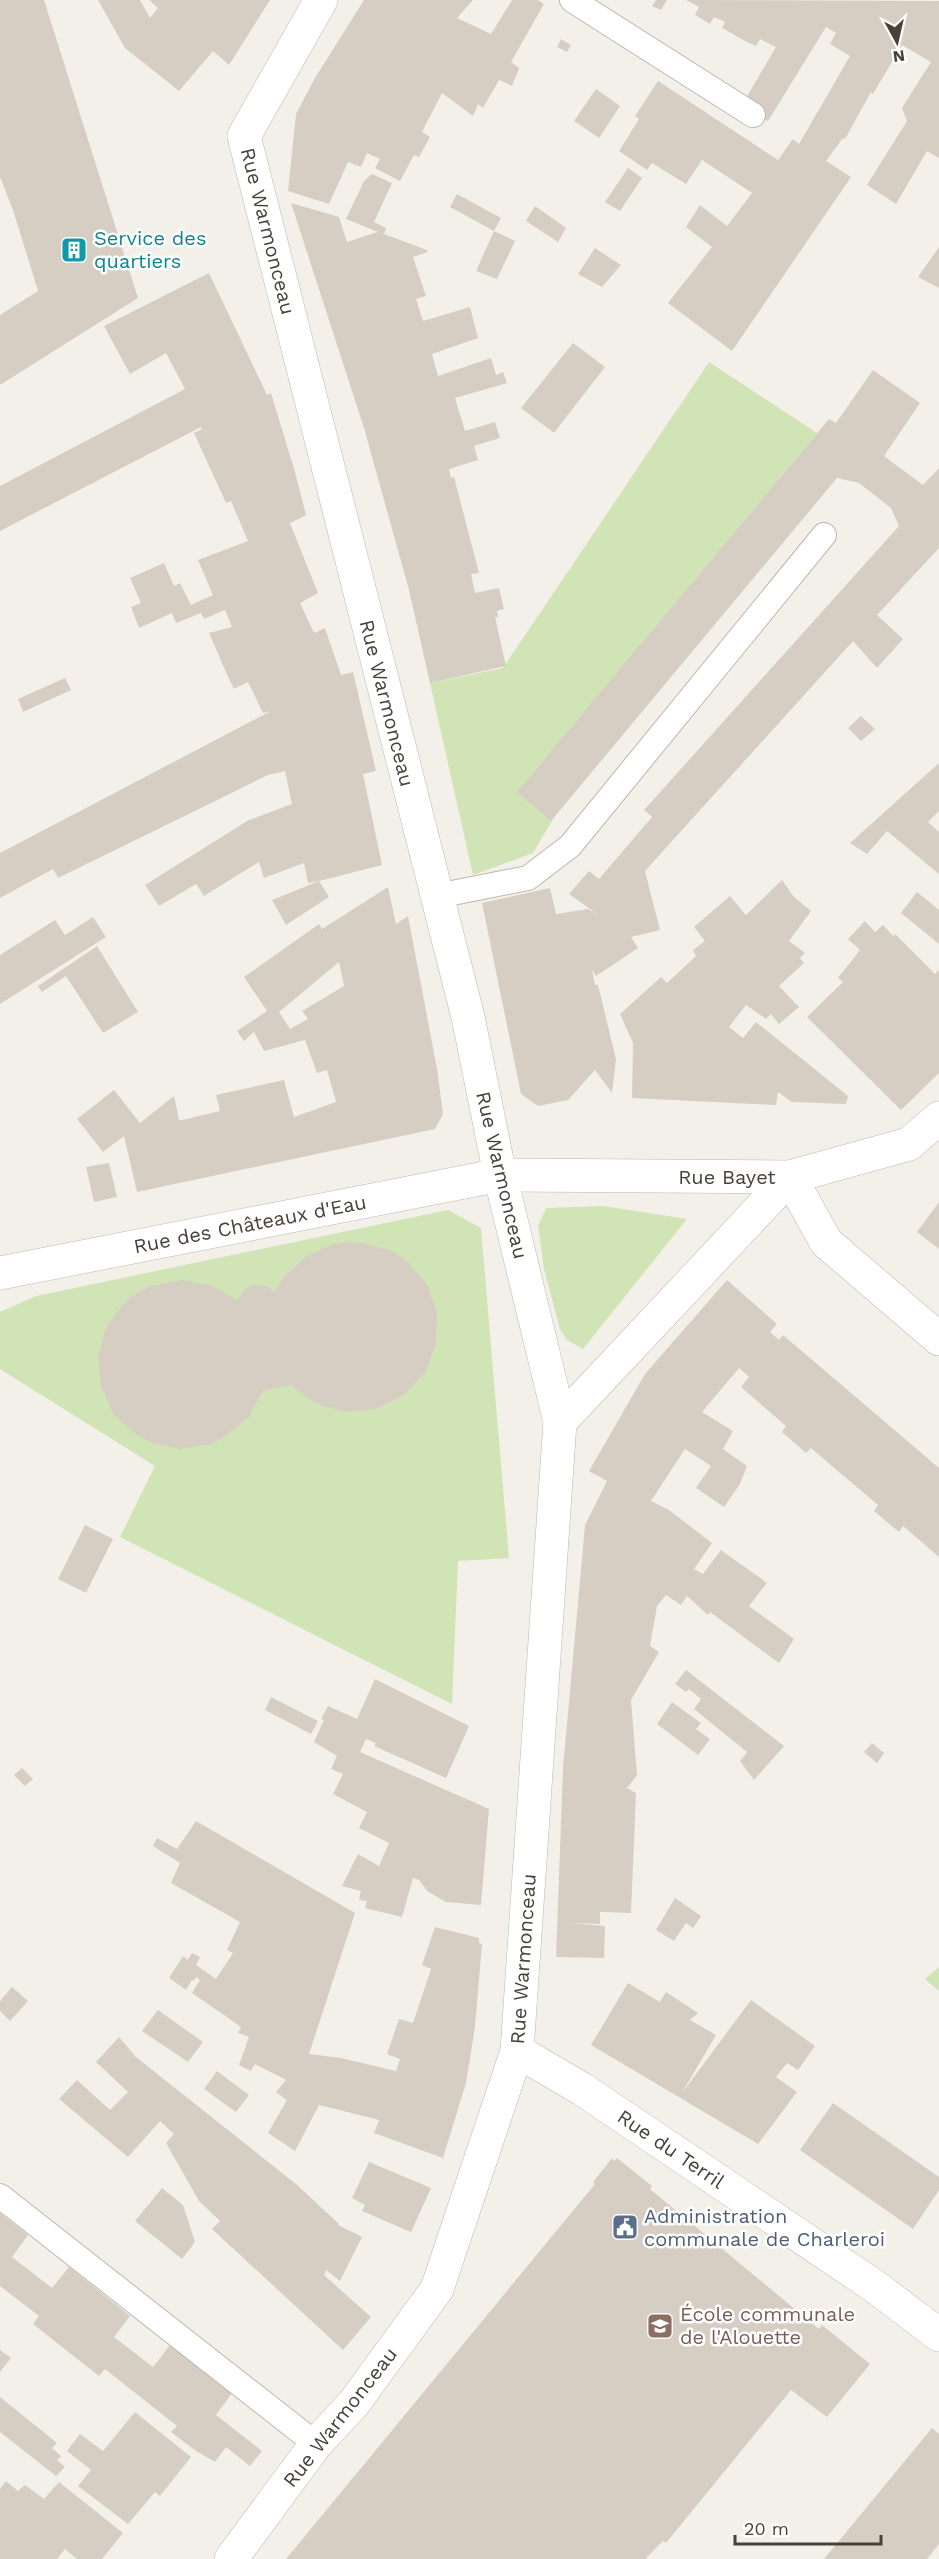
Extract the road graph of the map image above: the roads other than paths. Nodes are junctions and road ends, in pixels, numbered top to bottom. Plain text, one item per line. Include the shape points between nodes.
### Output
1 (321, 0) edge
2 (572, 0) edge
3 (753, 115) dead end
4 (824, 536) dead end
5 (437, 896) junction
6 (939, 1118) edge
7 (500, 1175) junction
8 (790, 1177) junction
9 (0, 1273) edge
10 (939, 1339) edge
11 (560, 1422) junction
12 (517, 2051) junction
13 (0, 2196) edge
14 (939, 2336) edge
15 (316, 2444) junction
16 (231, 2559) edge

1 - 5 street, Rue Warmonceau via 244,136
2 - 3 lane
4 - 5 lane via 570,846 528,878
5 - 7 street, Rue Warmonceau via 468,1017
6 - 8 street, Rue Bayet via 909,1144
7 - 8 street, Rue Bayet
7 - 9 street, Rue des Châteaux d'Eau
7 - 11 street, Rue Warmonceau
8 - 10 street via 826,1242
8 - 11 street
11 - 12 street, Rue Warmonceau
12 - 14 street, Rue du Terril via 602,2102 877,2288
12 - 15 street, Rue Warmonceau via 437,2289 354,2403
13 - 15 lane
15 - 16 street, Rue Warmonceau

